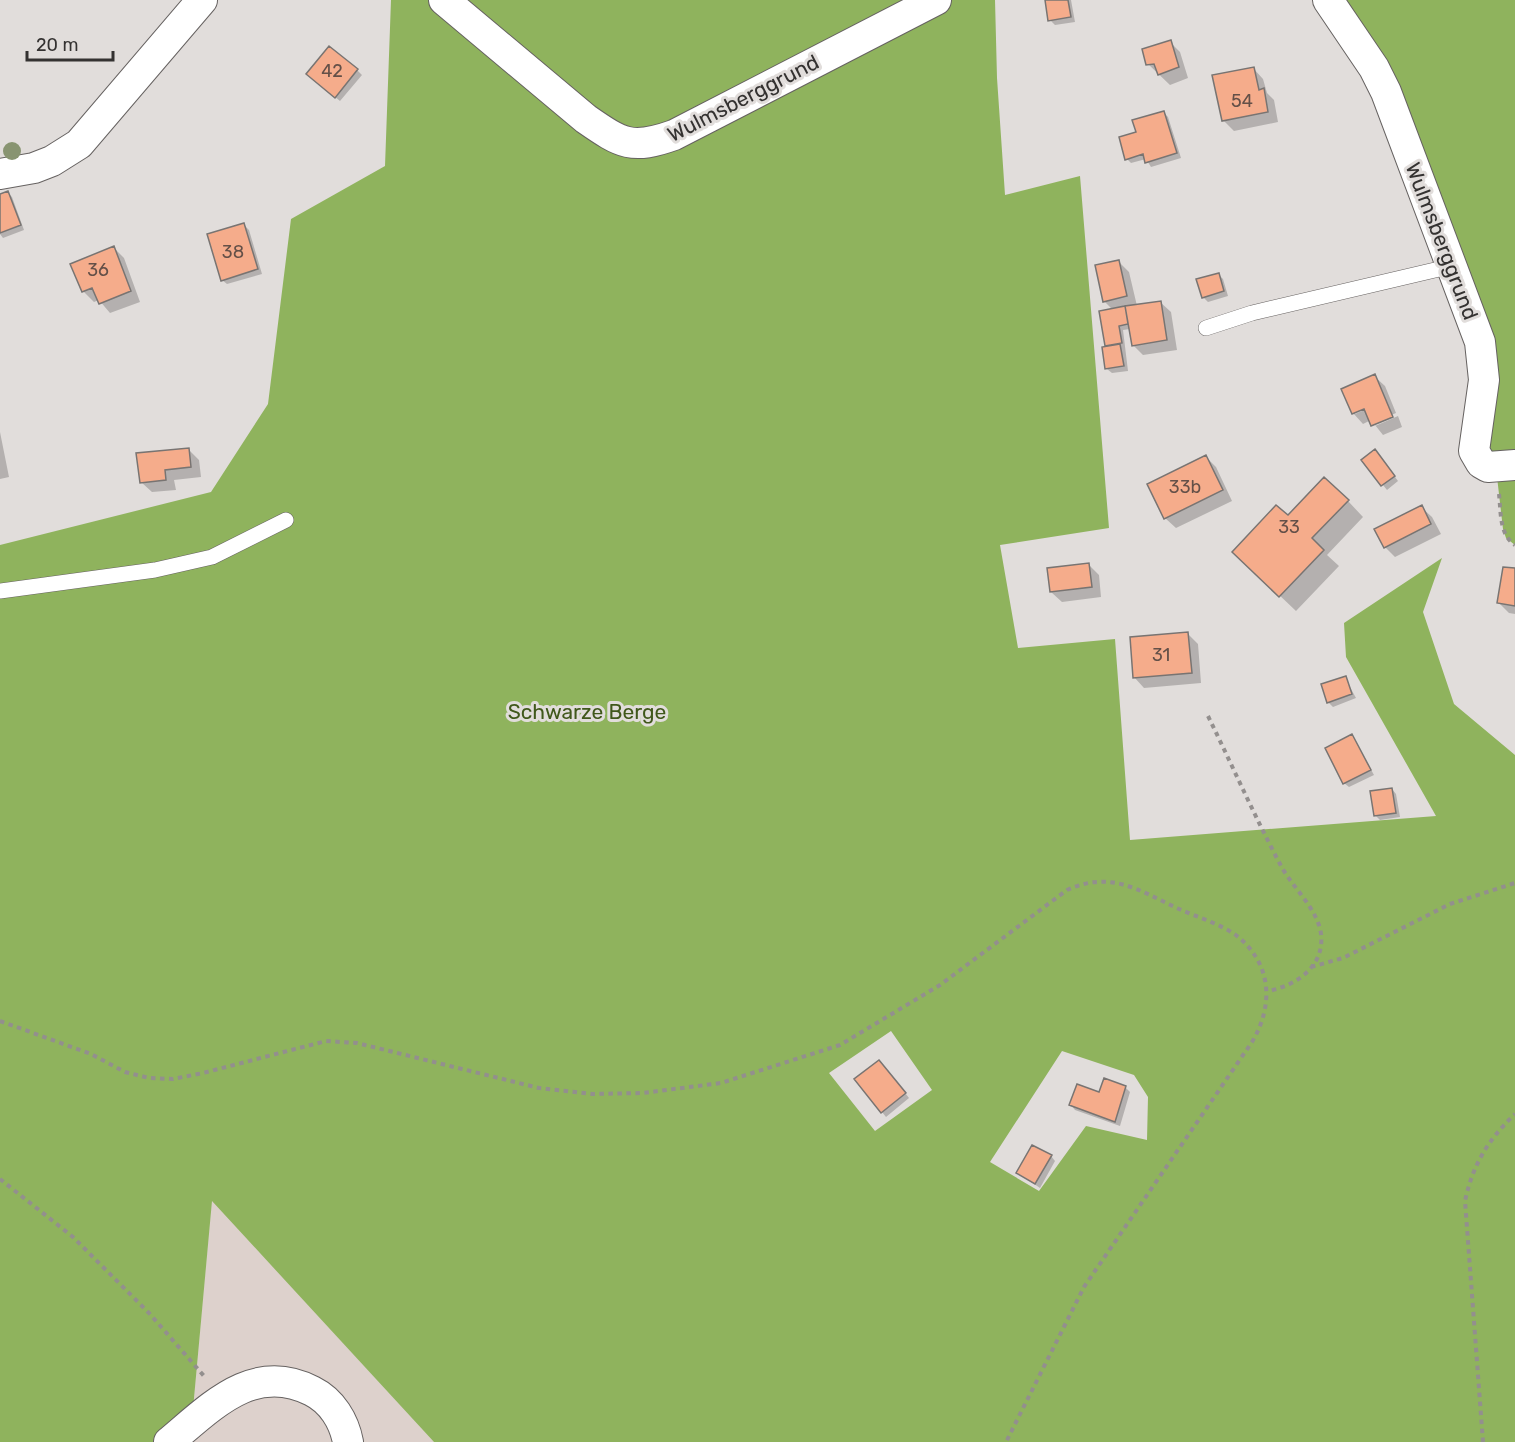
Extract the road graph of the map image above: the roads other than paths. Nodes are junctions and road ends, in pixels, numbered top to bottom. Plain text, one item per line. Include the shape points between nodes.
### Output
1 (202, 0) edge
2 (444, 0) edge
3 (936, 0) edge
4 (1328, 0) edge
5 (0, 174) edge
6 (1452, 266) junction
7 (1206, 328) dead end
8 (1505, 467) edge
9 (286, 520) dead end
10 (0, 591) edge
11 (168, 1442) edge
12 (348, 1442) edge

1 - 5 street via 79,144 52,162
2 - 3 street, Wulmsberggrund via 586,119 606,133 636,144 650,144 674,135
4 - 6 street, Wulmsberggrund via 1386,92
6 - 7 lane via 1252,313
6 - 8 street, Wulmsberggrund via 1480,342 1484,364 1474,451 1481,463
9 - 10 lane via 212,557 155,570
11 - 12 street via 239,1388 266,1380 294,1382 318,1394 337,1412

